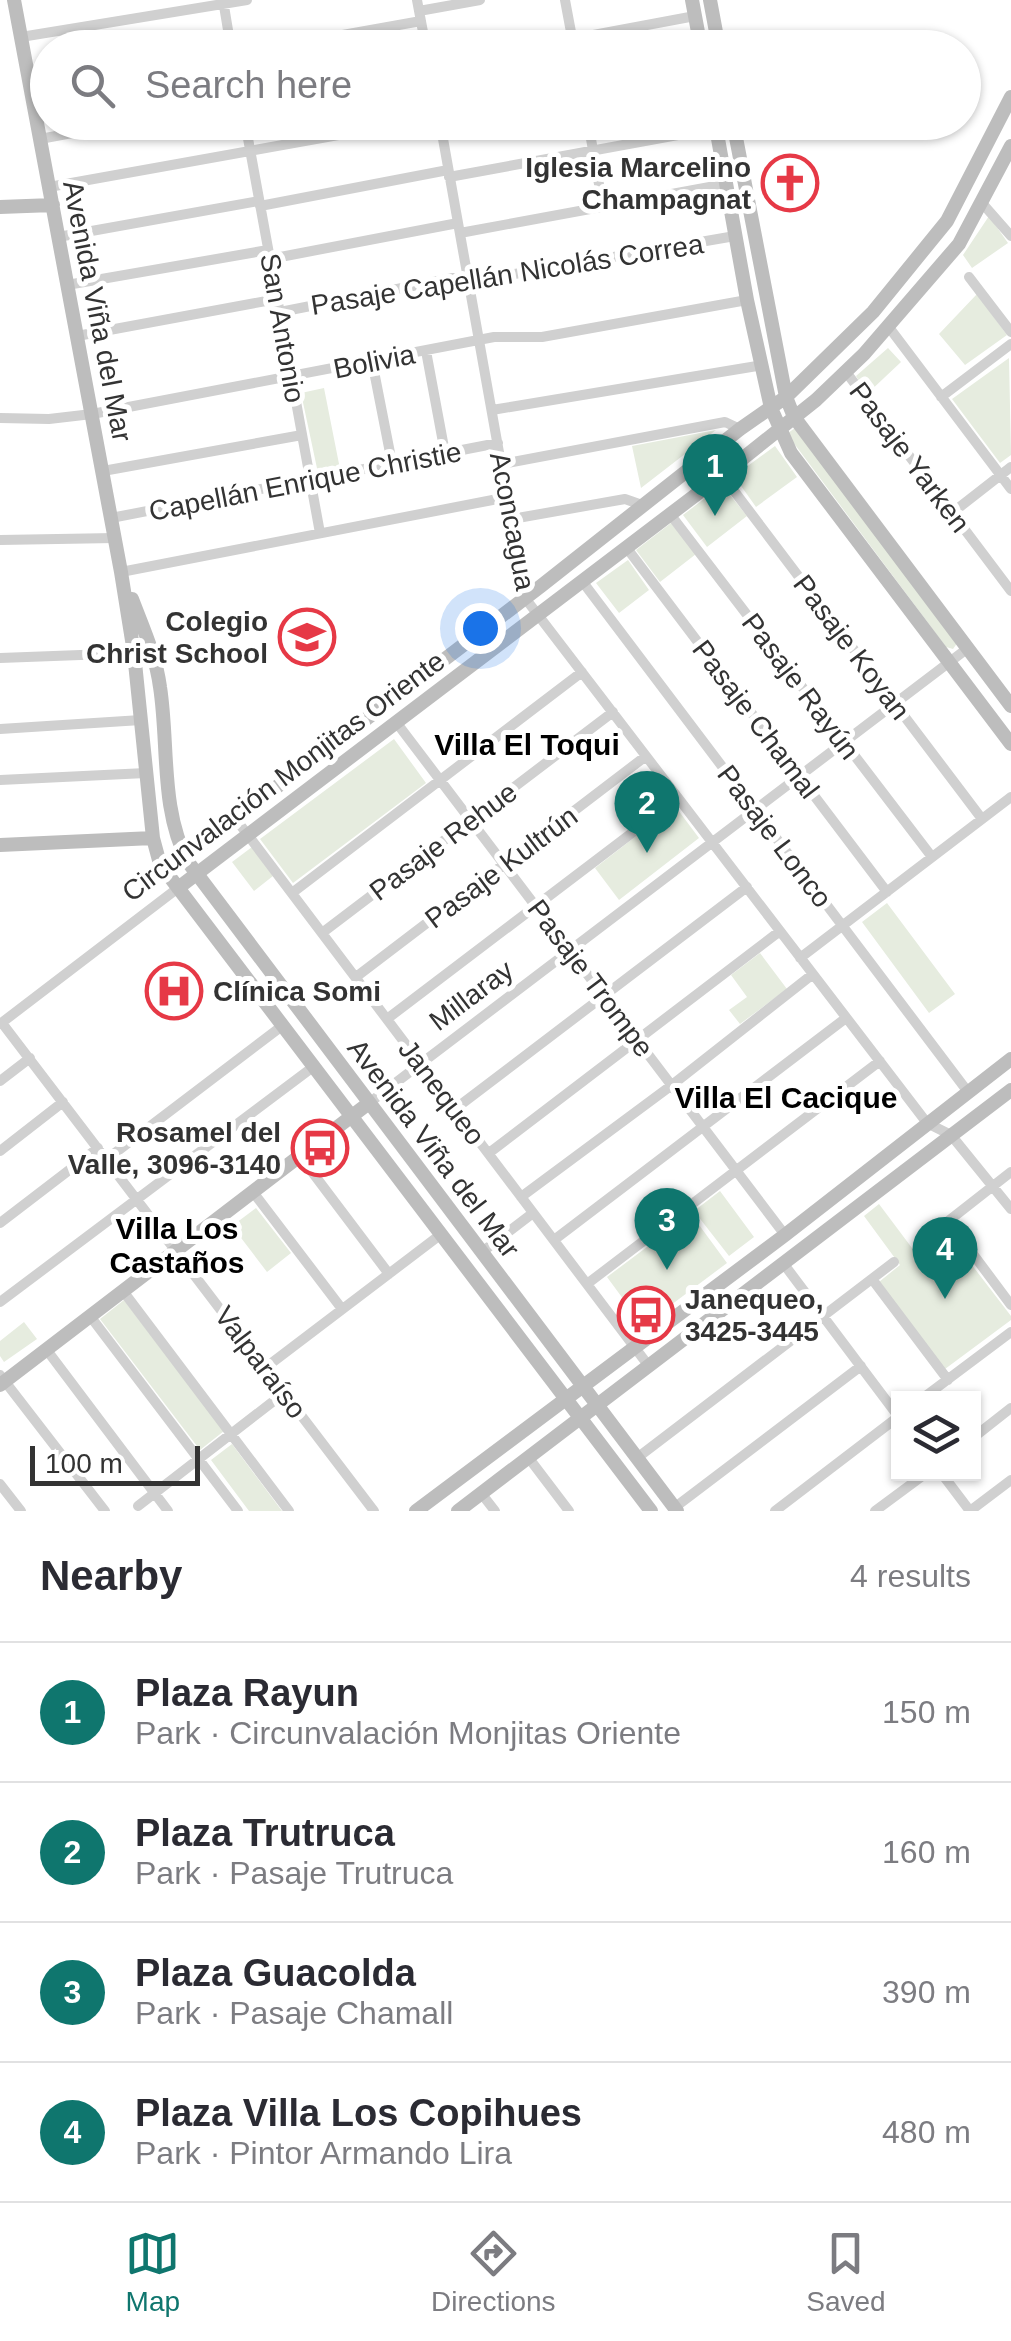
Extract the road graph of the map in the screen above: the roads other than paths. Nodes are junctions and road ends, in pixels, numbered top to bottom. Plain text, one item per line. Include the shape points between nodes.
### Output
1 (247, 0) edge
2 (480, 0) edge
3 (565, 0) edge
4 (692, 0) edge
5 (710, 0) edge
6 (10, 2) edge
7 (223, 2) edge
8 (419, 11) edge
9 (695, 16) junction
10 (61, 30) edge
11 (228, 30) edge
12 (342, 30) edge
13 (571, 30) edge
14 (632, 30) edge
15 (698, 30) edge
16 (716, 30) edge
17 (30, 35) edge
18 (21, 37) junction
19 (30, 85) edge
20 (1011, 97) edge
21 (40, 140) edge
22 (248, 140) edge
23 (314, 140) edge
24 (443, 140) edge
25 (591, 140) edge
26 (642, 140) edge
27 (718, 140) edge
28 (736, 140) edge
29 (1011, 146) edge
30 (593, 150) junction
31 (250, 152) junction
32 (449, 173) junction
33 (726, 184) junction
34 (49, 187) junction
35 (982, 203) junction
36 (260, 204) junction
37 (53, 205) junction
38 (0, 207) edge
39 (603, 207) junction
40 (459, 228) junction
41 (735, 236) junction
42 (1011, 236) edge
43 (58, 237) junction
44 (269, 254) junction
45 (969, 277) dead end
46 (468, 278) junction
47 (68, 285) junction
48 (747, 300) junction
49 (278, 305) junction
50 (888, 326) junction
51 (1011, 332) edge
52 (77, 336) junction
53 (479, 341) junction
54 (1010, 348) edge
55 (426, 351) junction
56 (372, 361) junction
57 (763, 365) junction
58 (846, 372) junction
59 (292, 376) junction
60 (941, 396) junction
61 (786, 397) junction
62 (772, 408) junction
63 (492, 410) junction
64 (92, 414) junction
65 (794, 417) junction
66 (0, 418) edge
67 (740, 429) junction
68 (780, 429) junction
69 (302, 435) junction
70 (498, 443) junction
71 (445, 453) junction
72 (392, 464) junction
73 (502, 464) junction
74 (1011, 467) edge
75 (102, 471) junction
76 (1001, 475) junction
77 (722, 476) junction
78 (310, 480) junction
79 (1011, 488) edge
80 (508, 497) junction
81 (642, 506) junction
82 (952, 513) junction
83 (670, 514) junction
84 (111, 518) junction
85 (512, 519) junction
86 (320, 533) junction
87 (115, 538) junction
88 (0, 540) edge
89 (626, 547) junction
90 (121, 572) junction
91 (582, 581) junction
92 (1011, 591) edge
93 (525, 598) junction
94 (538, 614) junction
95 (150, 646) junction
96 (968, 648) junction
97 (134, 654) junction
98 (0, 658) edge
99 (949, 662) junction
100 (582, 672) junction
101 (1009, 699) edge
102 (894, 703) junction
103 (612, 712) junction
104 (141, 720) junction
105 (396, 722) junction
106 (0, 729) edge
107 (843, 741) junction
108 (1011, 744) edge
109 (646, 756) junction
110 (146, 773) junction
111 (799, 776) junction
112 (0, 780) edge
113 (440, 780) junction
114 (1011, 797) edge
115 (678, 798) junction
116 (755, 810) junction
117 (236, 818) junction
118 (982, 819) junction
119 (471, 820) junction
120 (248, 835) junction
121 (153, 838) junction
122 (712, 842) junction
123 (0, 844) edge
124 (185, 856) junction
125 (932, 857) junction
126 (504, 864) junction
127 (165, 872) junction
128 (196, 874) junction
129 (178, 888) junction
130 (747, 888) junction
131 (292, 892) junction
132 (887, 892) junction
133 (536, 906) junction
134 (842, 925) junction
135 (780, 931) junction
136 (322, 933) junction
137 (570, 951) junction
138 (800, 958) junction
139 (813, 974) junction
140 (356, 977) junction
141 (604, 996) junction
142 (846, 1018) junction
143 (387, 1019) junction
144 (1, 1023) edge
145 (282, 1026) junction
146 (638, 1040) junction
147 (30, 1058) junction
148 (1011, 1059) edge
149 (880, 1061) junction
150 (421, 1064) junction
151 (313, 1067) junction
152 (0, 1081) edge
153 (672, 1086) junction
154 (1011, 1090) edge
155 (968, 1092) junction
156 (64, 1102) junction
157 (369, 1103) junction
158 (455, 1109) junction
159 (351, 1118) junction
160 (927, 1123) junction
161 (703, 1127) junction
162 (951, 1135) junction
163 (98, 1148) junction
164 (0, 1151) edge
165 (488, 1153) junction
166 (300, 1156) junction
167 (107, 1160) junction
168 (736, 1170) junction
169 (1011, 1172) edge
170 (994, 1186) junction
171 (253, 1192) junction
172 (521, 1196) junction
173 (135, 1199) junction
174 (1011, 1209) edge
175 (533, 1212) junction
176 (948, 1222) junction
177 (0, 1223) edge
178 (440, 1235) junction
179 (785, 1235) junction
180 (554, 1240) junction
181 (919, 1244) dead end
182 (176, 1250) junction
183 (482, 1252) junction
184 (894, 1262) dead end
185 (783, 1263) junction
186 (389, 1274) junction
187 (872, 1279) junction
188 (587, 1284) junction
189 (123, 1291) junction
190 (0, 1302) edge
191 (1011, 1305) edge
192 (342, 1309) junction
193 (90, 1316) junction
194 (824, 1316) junction
195 (1011, 1332) edge
196 (634, 1346) junction
197 (46, 1349) junction
198 (648, 1365) junction
199 (861, 1366) junction
200 (265, 1368) junction
201 (2, 1380) edge
202 (948, 1380) junction
203 (582, 1385) junction
204 (933, 1391) edge
205 (284, 1393) junction
206 (565, 1398) junction
207 (597, 1405) junction
208 (891, 1407) edge
209 (1011, 1408) edge
210 (580, 1418) junction
211 (891, 1421) edge
212 (981, 1432) edge
213 (231, 1434) junction
214 (528, 1457) junction
215 (637, 1458) junction
216 (199, 1459) junction
217 (1011, 1480) edge
218 (916, 1481) edge
219 (947, 1481) edge
220 (0, 1484) edge
221 (481, 1493) junction
222 (155, 1494) junction
223 (138, 1506) dead end
224 (676, 1509) edge
225 (20, 1511) edge
226 (105, 1511) edge
227 (168, 1511) edge
228 (238, 1511) edge
229 (289, 1511) edge
230 (374, 1511) edge
231 (416, 1511) edge
232 (458, 1511) edge
233 (495, 1511) edge
234 (569, 1511) edge
235 (651, 1511) edge
236 (776, 1511) edge
237 (875, 1511) edge
238 (970, 1511) edge

1 - 7 street
2 - 8 street
3 - 13 street
4 - 9 street
5 - 16 street
6 - 18 street, Avenida Viña del Mar
7 - 10 street
7 - 11 street
8 - 12 street
9 - 14 street
9 - 15 street
17 - 18 street
18 - 19 street, Avenida Viña del Mar
20 - 61 street, Circunvalación Monjitas Oriente via 947,221 873,312
21 - 34 street, Avenida Viña del Mar
22 - 31 street, San Antonio
23 - 31 street
24 - 32 street, Aconcagua
25 - 30 street
26 - 30 street
27 - 33 street
28 - 61 street
29 - 35 street, Circunvalación Monjitas Oriente
30 - 32 street
30 - 39 street
31 - 34 street
31 - 36 street, San Antonio
32 - 36 street
32 - 40 street, Aconcagua
33 - 39 street
33 - 41 street
34 - 37 street, Avenida Viña del Mar
35 - 42 street
35 - 50 street, Circunvalación Monjitas Oriente via 959,244
36 - 43 street
36 - 44 street, San Antonio
37 - 38 street
37 - 43 street, Avenida Viña del Mar
39 - 40 street
40 - 44 street
40 - 46 street, Aconcagua
41 - 46 street, Pasaje Capellán Nicolás Correa
41 - 48 street
43 - 47 street, Avenida Viña del Mar
44 - 47 street
44 - 49 street, San Antonio
45 - 51 street
46 - 49 street, Pasaje Capellán Nicolás Correa
46 - 53 street, Aconcagua
47 - 52 street, Avenida Viña del Mar
48 - 53 street, Bolivia via 542,337
48 - 57 street
49 - 52 street, Pasaje Capellán Nicolás Correa
49 - 59 street, San Antonio
50 - 58 street, Circunvalación Monjitas Oriente
50 - 60 street
52 - 64 street, Avenida Viña del Mar
53 - 55 street, Bolivia
53 - 63 street, Aconcagua
54 - 60 street
55 - 56 street, Bolivia
55 - 71 street
56 - 59 street, Bolivia
56 - 72 street
57 - 62 street
57 - 63 street
58 - 65 street, Circunvalación Monjitas Oriente
58 - 82 street, Pasaje Yarken
59 - 64 street, Bolivia
59 - 69 street, San Antonio
60 - 76 street
61 - 62 street, Circunvalación Monjitas Oriente
61 - 65 street
62 - 67 street, Circunvalación Monjitas Oriente
62 - 68 street
63 - 70 street, Aconcagua
64 - 66 street, Bolivia
64 - 75 street, Avenida Viña del Mar
65 - 68 street, Circunvalación Monjitas Oriente
65 - 96 street
67 - 73 street via 725,422
67 - 81 street, Circunvalación Monjitas Oriente
68 - 77 street, Circunvalación Monjitas Oriente
68 - 99 street via 791,453
69 - 75 street
69 - 78 street, San Antonio
70 - 71 street, Capellán Enrique Christie
70 - 73 street, Aconcagua
71 - 72 street, Capellán Enrique Christie
72 - 78 street, Capellán Enrique Christie
73 - 80 street, Aconcagua
74 - 76 street
75 - 84 street, Avenida Viña del Mar
76 - 79 street
76 - 82 street
77 - 83 street, Circunvalación Monjitas Oriente
77 - 102 street, Pasaje Koyan
78 - 84 street, Capellán Enrique Christie
78 - 86 street, San Antonio
80 - 85 street, Aconcagua
80 - 86 street
81 - 85 street via 620,500
81 - 93 street, Circunvalación Monjitas Oriente
82 - 92 street, Pasaje Yarken
83 - 89 street, Circunvalación Monjitas Oriente
83 - 107 street, Pasaje Rayún
84 - 87 street, Avenida Viña del Mar
85 - 93 street, Aconcagua
86 - 90 street
87 - 88 street
87 - 90 street, Avenida Viña del Mar
89 - 91 street, Circunvalación Monjitas Oriente
89 - 111 street, Pasaje Chamal
90 - 95 street, Avenida Viña del Mar
90 - 97 street, Avenida Viña del Mar
91 - 94 street, Circunvalación Monjitas Oriente
91 - 116 street, Pasaje Lonco
93 - 94 street, Aconcagua
93 - 117 street, Circunvalación Monjitas Oriente
94 - 100 street, Aconcagua
94 - 105 street, Circunvalación Monjitas Oriente
95 - 97 street via 138,644
95 - 124 street, Avenida Viña del Mar via 161,689 172,818
96 - 99 street, Millaray
96 - 101 street
97 - 98 street
97 - 104 street, Avenida Viña del Mar
99 - 102 street, Millaray
99 - 108 street
100 - 103 street, Aconcagua
100 - 113 street
102 - 107 street, Millaray
102 - 118 street, Pasaje Koyan
103 - 109 street, Aconcagua
103 - 119 street, Pasaje Rehue
104 - 106 street
104 - 110 street, Avenida Viña del Mar
105 - 113 street, Pasaje Trompe
105 - 120 street, Circunvalación Monjitas Oriente
107 - 111 street, Millaray
107 - 125 street, Pasaje Rayún
109 - 115 street, Aconcagua
109 - 126 street, Pasaje Kultrún
110 - 112 street
110 - 121 street, Avenida Viña del Mar
111 - 116 street, Millaray
111 - 132 street, Pasaje Chamal
113 - 119 street, Pasaje Trompe
113 - 131 street
114 - 118 street
115 - 122 street, Aconcagua
115 - 133 street
116 - 122 street, Millaray
116 - 134 street, Pasaje Lonco
117 - 120 street, Janequeo
117 - 124 street, Circunvalación Monjitas Oriente
118 - 125 street
119 - 126 street, Pasaje Trompe
119 - 136 street, Pasaje Rehue
120 - 128 street, Circunvalación Monjitas Oriente
120 - 131 street, Janequeo
121 - 123 street
121 - 127 street, Avenida Viña del Mar
122 - 130 street, Aconcagua
122 - 137 street, Millaray
124 - 127 street, Circunvalación Monjitas Oriente
124 - 128 street, Avenida Viña del Mar
125 - 132 street
126 - 133 street, Pasaje Trompe
126 - 140 street, Pasaje Kultrún
127 - 129 street, Avenida Viña del Mar
128 - 129 street, Circunvalación Monjitas Oriente
128 - 157 street, Avenida Viña del Mar
129 - 144 street, Circunvalación Monjitas Oriente
129 - 145 street, Avenida Viña del Mar
130 - 135 street, Aconcagua
130 - 141 street
131 - 136 street, Janequeo
132 - 134 street
133 - 137 street, Pasaje Trompe
133 - 143 street
134 - 138 street
134 - 155 street, Pasaje Lonco
135 - 138 street, Aconcagua
135 - 146 street
136 - 140 street, Janequeo
137 - 141 street, Pasaje Trompe
137 - 150 street, Millaray
138 - 139 street, Aconcagua
139 - 142 street, Aconcagua
139 - 153 street
140 - 143 street, Janequeo
141 - 146 street, Pasaje Trompe
141 - 158 street
142 - 149 street, Aconcagua
142 - 161 street
143 - 150 street, Janequeo
144 - 147 street, Valparaíso
145 - 151 street, Avenida Viña del Mar
145 - 167 street
146 - 153 street, Pasaje Trompe
146 - 165 street
147 - 152 street
147 - 156 street, Valparaíso
148 - 155 street
149 - 160 street, Aconcagua
149 - 168 street
150 - 157 street, Millaray
150 - 158 street, Janequeo
151 - 159 street, Avenida Viña del Mar
151 - 173 street
153 - 161 street, Pasaje Trompe
153 - 172 street
154 - 162 street
155 - 160 street
156 - 163 street, Valparaíso
156 - 164 street
157 - 159 street, Millaray
157 - 183 street, Avenida Viña del Mar
158 - 165 street, Janequeo
159 - 166 street, Millaray
159 - 178 street, Avenida Viña del Mar
160 - 162 street, Aconcagua
160 - 179 street
161 - 168 street, Pasaje Trompe
161 - 180 street
162 - 170 street
162 - 185 street
163 - 167 street, Valparaíso
163 - 177 street
165 - 172 street, Janequeo
166 - 171 street, Millaray
166 - 186 street
167 - 173 street, Valparaíso
168 - 179 street, Pasaje Trompe
168 - 188 street
169 - 170 street
170 - 174 street
170 - 176 street
171 - 182 street, Millaray
171 - 192 street
172 - 175 street, Janequeo
173 - 182 street, Valparaíso
173 - 190 street
175 - 180 street, Janequeo
175 - 183 street
176 - 181 street
176 - 191 street
178 - 186 street
178 - 206 street, Avenida Viña del Mar
179 - 196 street
180 - 188 street, Janequeo
182 - 189 street, Millaray
182 - 200 street, Valparaíso
183 - 203 street, Avenida Viña del Mar
184 - 187 street
185 - 194 street
185 - 198 street
186 - 192 street
187 - 194 street
187 - 202 street
188 - 196 street, Janequeo
189 - 193 street, Millaray
189 - 213 street
192 - 200 street
193 - 197 street, Millaray
193 - 216 street
194 - 199 street
194 - 215 street
195 - 202 street
196 - 198 street, Janequeo
196 - 203 street
197 - 201 street, Millaray
197 - 222 street
198 - 207 street
199 - 208 street
199 - 224 street
200 - 205 street, Valparaíso
201 - 226 street
202 - 204 street
203 - 206 street
203 - 207 street, Avenida Viña del Mar
205 - 213 street
205 - 230 street, Valparaíso
206 - 210 street, Avenida Viña del Mar
206 - 231 street
207 - 210 street
207 - 215 street, Avenida Viña del Mar
209 - 212 street
210 - 214 street
210 - 235 street, Avenida Viña del Mar
211 - 236 street
213 - 216 street
213 - 229 street
214 - 221 street
214 - 234 street
215 - 224 street, Avenida Viña del Mar
216 - 222 street
216 - 228 street
217 - 238 street
218 - 237 street
219 - 238 street
220 - 225 street
221 - 232 street
221 - 233 street
222 - 223 street
222 - 227 street

